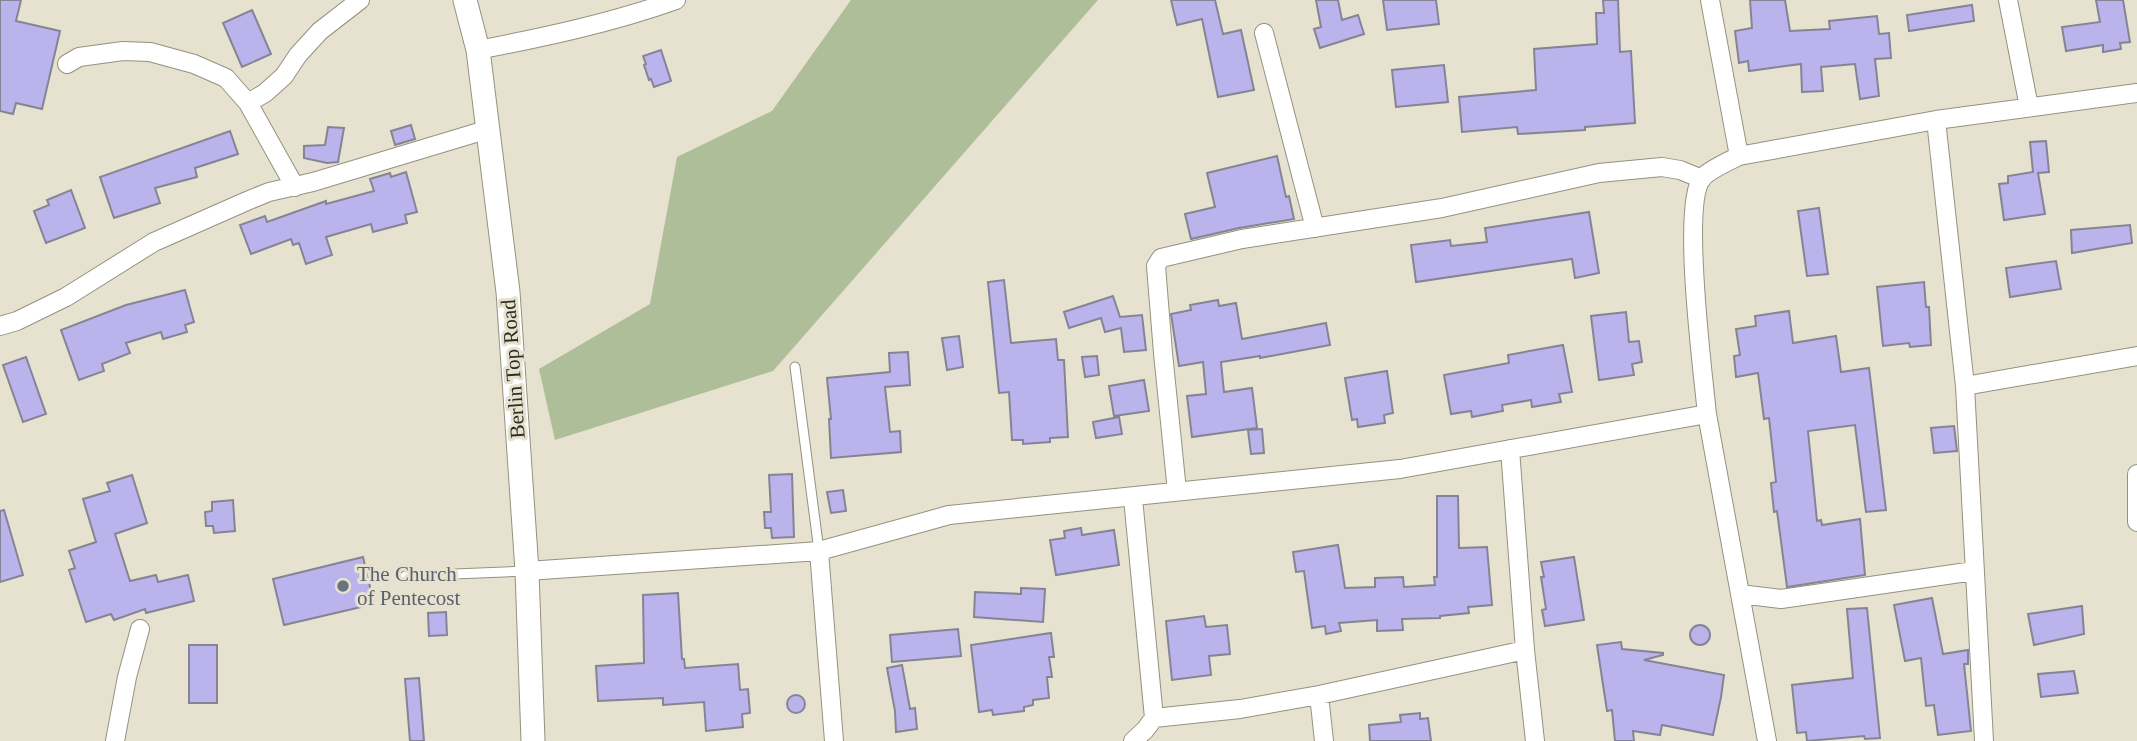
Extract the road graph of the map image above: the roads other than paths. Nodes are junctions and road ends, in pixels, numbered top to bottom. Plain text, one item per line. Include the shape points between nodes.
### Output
1 (360, 0) edge
2 (465, 0) edge
3 (676, 0) edge
4 (1710, 0) edge
5 (1717, 0) edge
6 (2008, 0) edge
7 (1264, 33) dead end
8 (478, 50) junction
9 (67, 64) dead end
10 (2137, 93) edge
11 (248, 103) junction
12 (2029, 107) junction
13 (1936, 120) junction
14 (489, 129) junction
15 (1739, 156) junction
16 (1702, 179) junction
17 (295, 187) junction
18 (1315, 228) junction
19 (0, 326) edge
20 (2137, 356) edge
21 (795, 367) dead end
22 (1965, 386) junction
23 (1706, 414) junction
24 (1510, 449) junction
25 (2137, 474) edge
26 (1177, 491) junction
27 (1133, 498) junction
28 (2137, 523) edge
29 (819, 551) junction
30 (527, 571) junction
31 (1973, 571) junction
32 (405, 576) dead end
33 (1740, 594) junction
34 (141, 628) dead end
35 (1525, 650) junction
36 (1319, 695) junction
37 (1154, 719) junction
38 (115, 741) edge
39 (533, 741) edge
40 (834, 741) edge
41 (1133, 741) edge
42 (1324, 741) edge
43 (1535, 741) edge
44 (1767, 741) edge
45 (1984, 741) edge

1 - 11 street via 320,32 265,93
2 - 8 street, Berlin Top Road
3 - 8 street via 565,33
4 - 15 street
5 - 15 street
6 - 12 street
7 - 18 street
8 - 14 street, Berlin Top Road
9 - 11 street via 79,57 150,52 226,78
10 - 12 street
11 - 17 street
12 - 13 street
13 - 15 street
13 - 22 street
14 - 17 street
14 - 30 street, Berlin Top Road via 508,292
15 - 16 street
16 - 18 street via 1662,166 1599,173 1442,208
16 - 23 street via 1693,210 1692,243
17 - 19 street via 258,196 154,242 66,297
18 - 26 street via 1161,258 1156,266
20 - 22 street
21 - 29 lane
22 - 31 street
23 - 24 street
23 - 33 street
24 - 26 street via 1400,468
24 - 35 street
25 - 28 street
26 - 27 street
27 - 29 street via 949,516
27 - 37 street
29 - 30 street
29 - 40 street
30 - 32 lane
30 - 39 street, Berlin Top Road
31 - 33 street via 1781,599
31 - 45 street
33 - 44 street
34 - 38 street
35 - 36 street
35 - 43 street
36 - 37 street
36 - 42 street
37 - 41 street

